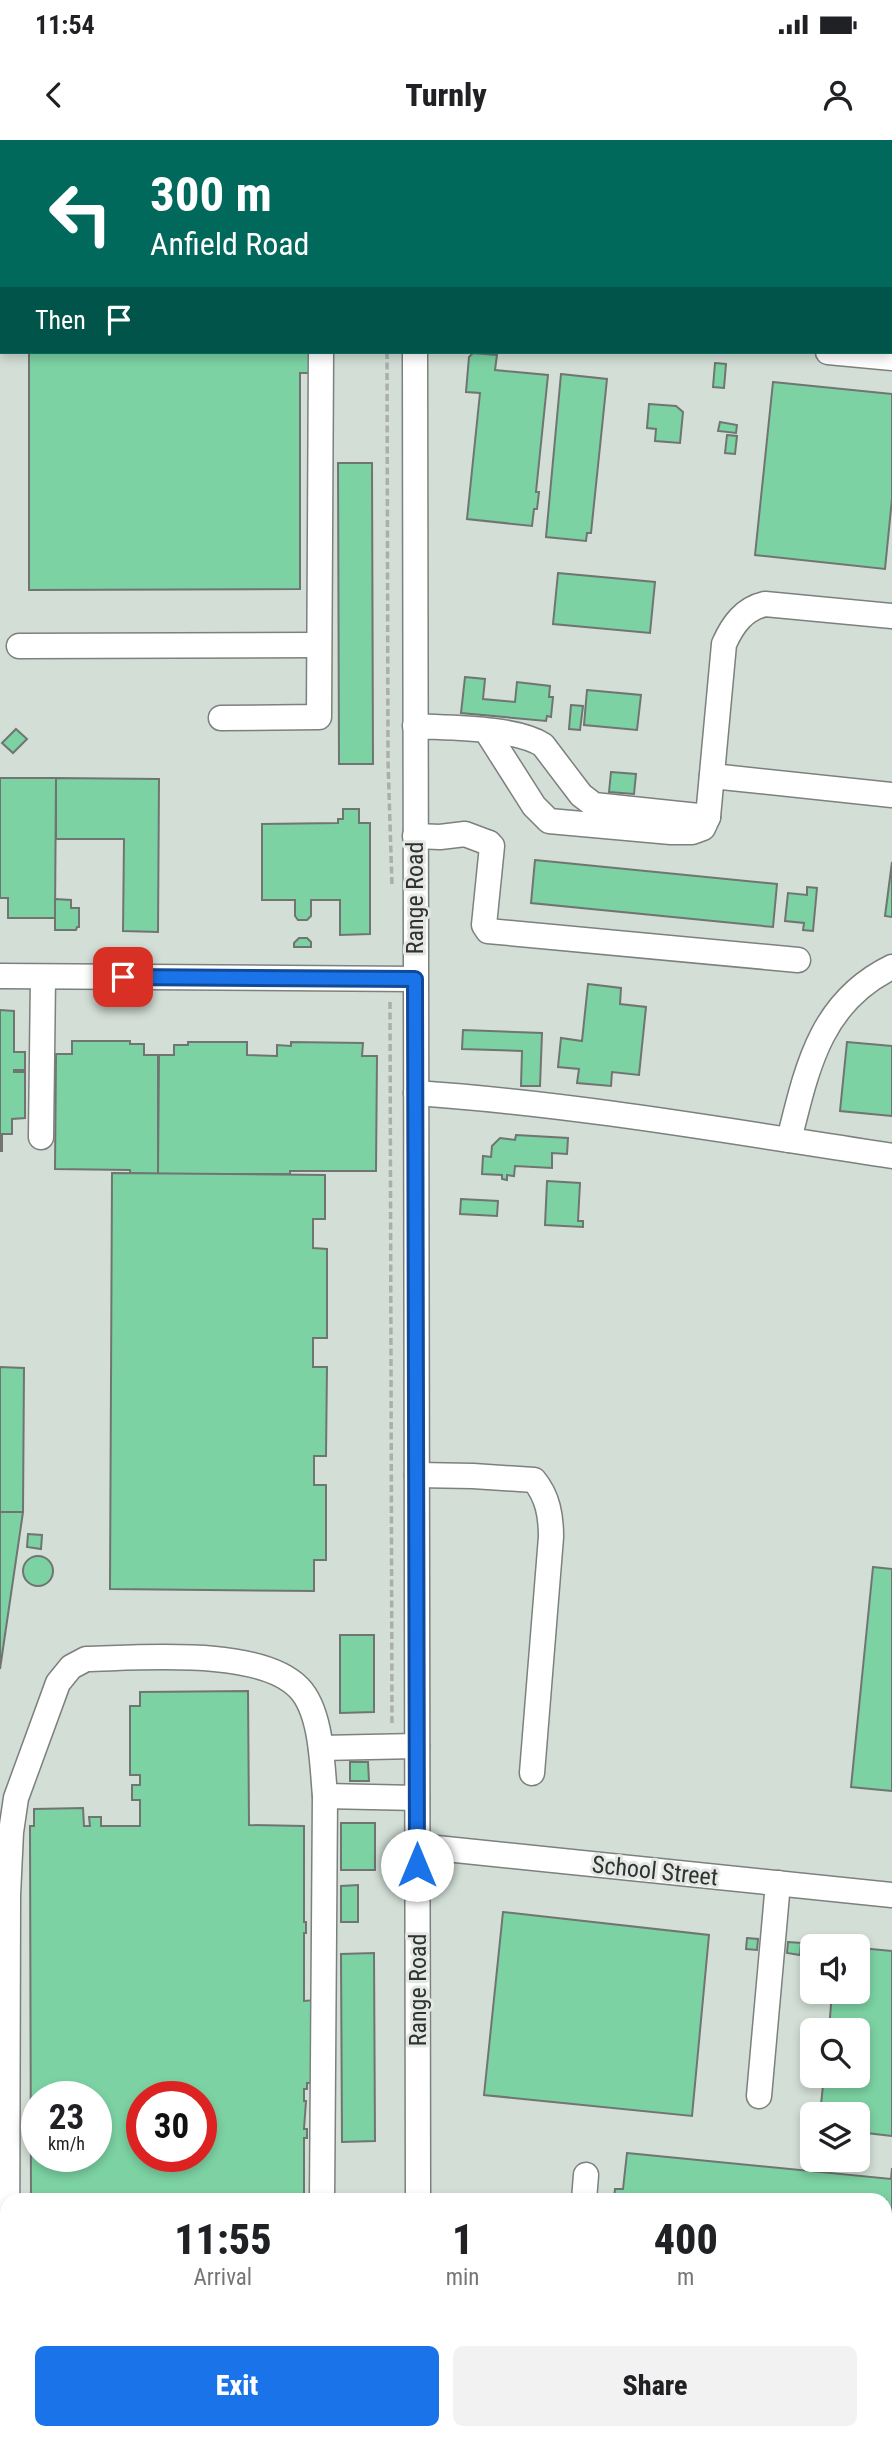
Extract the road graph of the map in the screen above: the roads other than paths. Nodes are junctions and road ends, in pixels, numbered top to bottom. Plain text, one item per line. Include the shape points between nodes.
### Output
1 (321, 354) edge
2 (415, 354) edge
3 (849, 354) edge
4 (892, 358) edge
5 (892, 616) edge
6 (318, 645) junction
7 (19, 646) dead end
8 (221, 718) dead end
9 (415, 726) junction
10 (487, 732) junction
11 (712, 776) junction
12 (892, 795) edge
13 (708, 817) junction
14 (415, 836) junction
15 (798, 960) dead end
16 (892, 967) edge
17 (0, 976) edge
18 (43, 977) junction
19 (415, 979) junction
20 (416, 1093) junction
21 (41, 1136) dead end
22 (789, 1140) junction
23 (892, 1156) edge
24 (417, 1475) junction
25 (417, 1746) junction
26 (321, 1748) junction
27 (532, 1773) dead end
28 (325, 1796) junction
29 (417, 1798) junction
30 (417, 1846) junction
31 (778, 1883) junction
32 (892, 1895) edge
33 (759, 2095) dead end
34 (586, 2175) dead end
35 (7, 2193) edge
36 (321, 2193) edge
37 (418, 2193) edge
38 (585, 2193) edge

1 - 6 street
2 - 9 street, Range Road
3 - 4 street
5 - 11 street via 765,604 751,607 731,628 724,644
6 - 7 street
6 - 8 street via 319,717
9 - 10 street
9 - 14 street, Range Road
10 - 13 street via 543,745 594,805
10 - 13 street via 534,806 549,821 692,832 703,828
11 - 12 street
11 - 13 street
14 - 15 street via 492,846 484,925 488,931
14 - 19 street, Range Road
16 - 22 street via 870,978 843,1001 820,1039 805,1073
17 - 18 street
18 - 19 street
18 - 21 street
19 - 20 street, Range Road
20 - 22 street via 672,1121
20 - 24 street, Range Road
22 - 23 street
24 - 25 street, Range Road
24 - 27 street via 534,1480 543,1491 551,1537
25 - 26 street
25 - 29 street, Range Road
26 - 28 street
26 - 35 street via 310,1705 299,1687 254,1665 209,1657 86,1659 71,1667 58,1683 16,1798 11,1832
28 - 29 street
28 - 36 street
29 - 30 street, Range Road
30 - 31 street, School Street
30 - 37 street, Range Road
31 - 32 street, School Street
31 - 33 street
34 - 38 street

